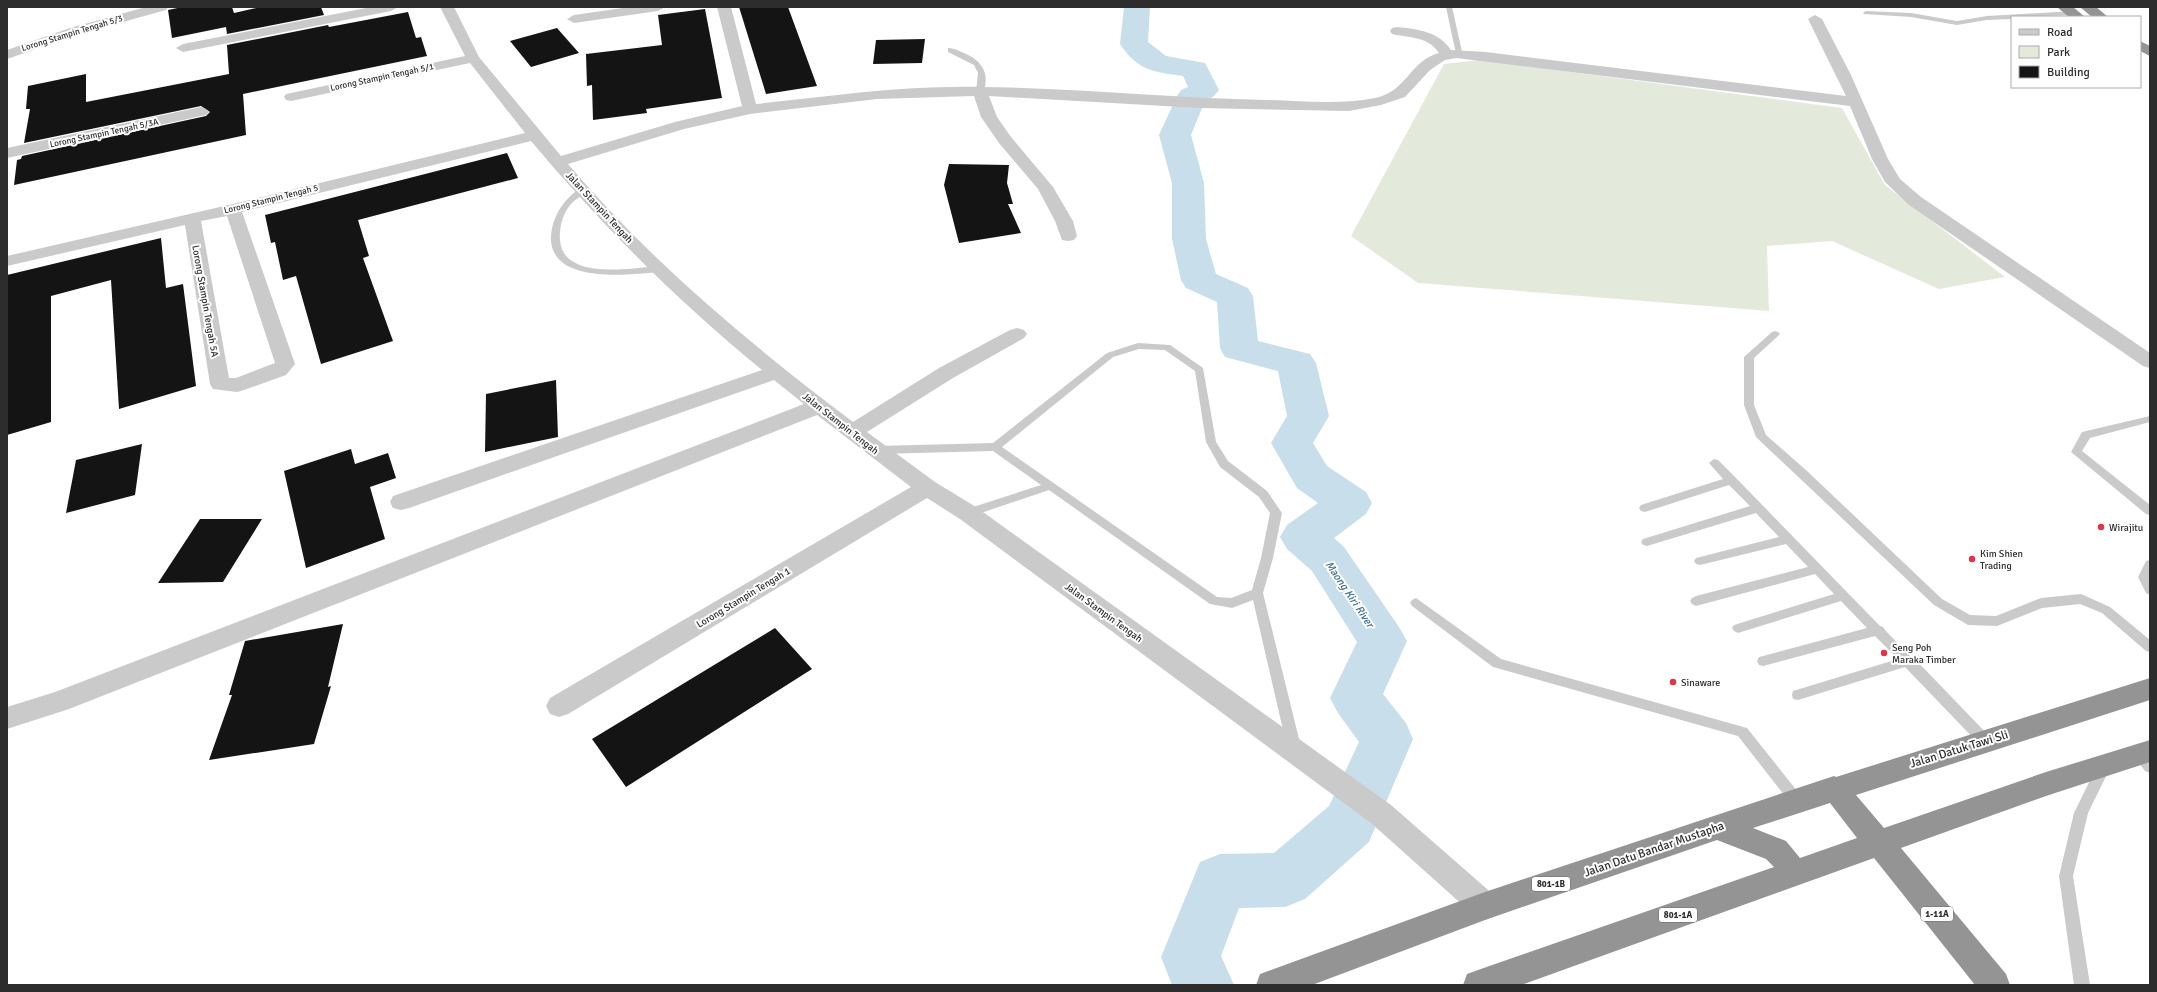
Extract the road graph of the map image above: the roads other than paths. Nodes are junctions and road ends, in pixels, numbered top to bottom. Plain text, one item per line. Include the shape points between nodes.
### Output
1 (160, 7) edge
2 (391, 7) edge
3 (447, 7) edge
4 (658, 7) edge
5 (724, 7) edge
6 (1449, 7) edge
7 (2087, 7) edge
8 (2072, 12) edge
9 (1866, 13) dead end
10 (2011, 16) edge
11 (2015, 16) edge
12 (2100, 16) edge
13 (574, 19) dead end
14 (1815, 19) dead end
15 (1397, 32) dead end
16 (2141, 46) edge
17 (183, 48) dead end
18 (951, 50) dead end
19 (2150, 52) edge
20 (1454, 54) junction
21 (7, 55) edge
22 (473, 58) junction
23 (2141, 61) edge
24 (2150, 67) edge
25 (980, 91) junction
26 (292, 97) dead end
27 (1855, 102) junction
28 (750, 109) junction
29 (201, 112) dead end
30 (535, 135) junction
31 (7, 153) edge
32 (559, 162) junction
33 (582, 191) junction
34 (233, 209) junction
35 (192, 217) junction
36 (1068, 236) dead end
37 (7, 261) edge
38 (659, 269) junction
39 (1017, 334) dead end
40 (1775, 334) dead end
41 (2150, 362) edge
42 (776, 372) junction
43 (818, 406) junction
44 (2150, 420) edge
45 (852, 432) junction
46 (995, 447) junction
47 (876, 450) junction
48 (1714, 462) dead end
49 (1731, 480) junction
50 (1049, 486) junction
51 (927, 488) junction
52 (401, 502) dead end
53 (1645, 508) dead end
54 (1758, 508) junction
55 (2150, 511) edge
56 (968, 513) junction
57 (1789, 539) junction
58 (1647, 542) dead end
59 (1700, 561) dead end
60 (2150, 564) edge
61 (1818, 569) junction
62 (2150, 590) edge
63 (1257, 594) junction
64 (1844, 595) junction
65 (1696, 601) dead end
66 (1416, 603) dead end
67 (1738, 628) dead end
68 (1879, 630) junction
69 (2150, 647) edge
70 (1763, 661) dead end
71 (1909, 661) junction
72 (2150, 689) edge
73 (1798, 695) dead end
74 (559, 706) dead end
75 (7, 718) edge
76 (1985, 741) junction
77 (1302, 755) junction
78 (2146, 757) edge
79 (2104, 765) junction
80 (1834, 788) junction
81 (1797, 801) junction
82 (1717, 827) junction
83 (1878, 843) junction
84 (1794, 874) junction
85 (1485, 906) junction
86 (1271, 985) edge
87 (1478, 985) edge
88 (1995, 985) edge
89 (2082, 985) edge

1 - 21 street, Lorong Stampin Tengah 5/3 via 75,31
2 - 17 street
3 - 22 street, Jalan Stampin Tengah
4 - 13 street
5 - 28 street
6 - 20 lane
7 - 12 highway
8 - 11 lane
9 - 10 lane via 1911,15 1957,23
14 - 27 street
15 - 20 street via 1426,36
16 - 19 highway
18 - 25 lane via 980,66 983,75
20 - 25 street via 1436,57 1401,93 1371,103 1324,106 1200,103
20 - 27 street
22 - 26 street, Lorong Stampin Tengah 5/1
22 - 30 street, Jalan Stampin Tengah
23 - 24 highway
25 - 28 street via 877,95
25 - 36 street via 989,117 1004,140 1045,186 1062,217
27 - 41 street via 1893,182 1914,201
28 - 32 street via 680,125
29 - 31 street, Lorong Stampin Tengah 5/3A
30 - 32 street, Jalan Stampin Tengah
30 - 34 street, Lorong Stampin Tengah 5
32 - 33 street, Jalan Stampin Tengah
33 - 38 street, Jalan Stampin Tengah
33 - 38 lane via 570,199 559,216 554,236 555,249 566,261 592,271
34 - 35 street, Lorong Stampin Tengah 5
34 - 35 street, Lorong Stampin Tengah 5A via 285,364 279,370 237,385 220,384
35 - 37 street, Lorong Stampin Tengah 5
38 - 42 street, Jalan Stampin Tengah via 713,320
39 - 45 street via 946,373
40 - 69 lane via 1749,357 1750,405 1761,437 1938,602 1968,620 1997,621 2041,603 2081,599 2106,610
42 - 43 street, Jalan Stampin Tengah
42 - 52 street
43 - 45 street, Jalan Stampin Tengah
43 - 75 street via 60,701
44 - 55 lane via 2086,435 2076,452
45 - 47 street, Jalan Stampin Tengah
46 - 47 lane
46 - 50 lane
46 - 63 lane via 1110,355 1138,346 1167,347 1200,370 1212,442 1224,464 1262,494 1276,513
47 - 51 street, Jalan Stampin Tengah
48 - 49 lane
49 - 53 lane
49 - 54 lane
50 - 56 lane
50 - 63 lane via 1214,601 1232,603
51 - 56 street, Jalan Stampin Tengah
51 - 74 street, Lorong Stampin Tengah 1
54 - 57 lane
54 - 58 lane
56 - 77 street, Jalan Stampin Tengah
57 - 59 lane
57 - 61 lane
60 - 62 lane via 2144,577
61 - 64 lane
61 - 65 lane
63 - 77 lane
64 - 67 lane
64 - 68 lane
66 - 81 lane via 1497,663 1742,732
68 - 70 lane
68 - 71 lane
71 - 73 lane
71 - 76 lane
72 - 76 highway, Jalan Datuk Tawi Sli
76 - 80 highway, Jalan Datuk Tawi Sli
77 - 85 street, Jalan Stampin Tengah via 1382,814
78 - 79 highway
79 - 83 highway
79 - 89 lane via 2081,813 2066,876
80 - 81 highway, Jalan Datu Bandar Mustapha / 801-1B
80 - 83 highway, 1-11A
81 - 82 highway, Jalan Datu Bandar Mustapha / 801-1B
82 - 84 highway via 1776,850
82 - 85 highway, Jalan Datu Bandar Mustapha / 801-1B
83 - 84 highway, 801-1A
83 - 88 highway, 1-11A
84 - 87 highway, 801-1A
85 - 86 highway, Jalan Datu Bandar Mustapha / 801-1B

